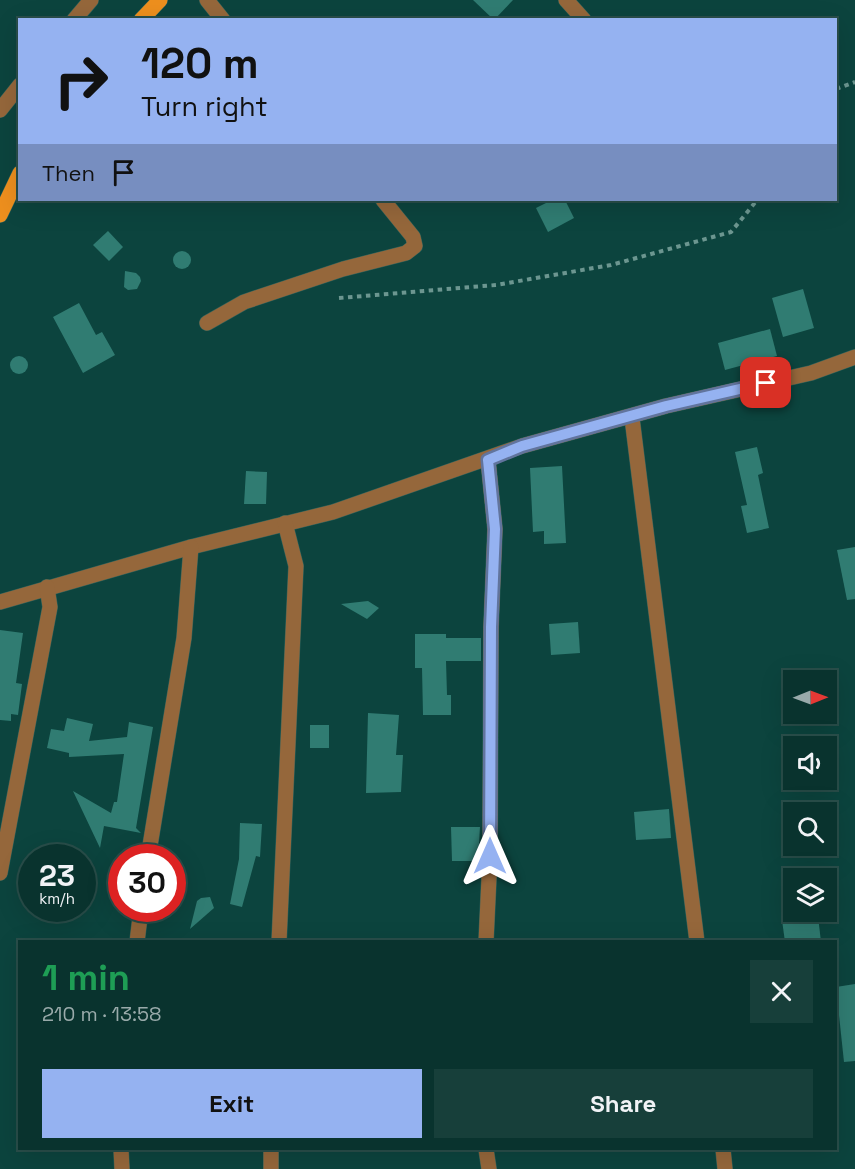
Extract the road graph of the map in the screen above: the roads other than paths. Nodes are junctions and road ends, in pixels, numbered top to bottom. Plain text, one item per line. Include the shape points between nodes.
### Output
1 (91, 0) edge
2 (159, 0) edge
3 (207, 0) edge
4 (566, 0) edge
5 (76, 18) edge
6 (143, 18) edge
7 (221, 18) edge
8 (582, 18) edge
9 (18, 88) edge
10 (0, 110) edge
11 (18, 177) edge
12 (384, 201) edge
13 (0, 215) edge
14 (207, 323) dead end
15 (855, 357) edge
16 (632, 418) junction
17 (488, 460) junction
18 (285, 523) junction
19 (192, 547) junction
20 (47, 587) junction
21 (0, 602) edge
22 (150, 844) edge
23 (0, 873) edge
24 (139, 922) edge
25 (137, 940) edge
26 (279, 940) edge
27 (486, 940) edge
28 (697, 940) edge
29 (121, 1150) edge
30 (271, 1150) edge
31 (486, 1150) edge
32 (723, 1150) edge
33 (122, 1169) edge
34 (271, 1169) edge
35 (489, 1169) edge
36 (725, 1169) edge

1 - 5 street
2 - 6 main road
3 - 7 street
4 - 8 street
9 - 10 street
11 - 13 main road
12 - 14 street via 414,237 416,246 406,253 244,302
15 - 16 street via 811,373 666,406
16 - 17 street via 522,446
16 - 28 street
17 - 18 street via 333,512
17 - 27 street via 495,529
18 - 19 street
18 - 26 street via 296,566
19 - 20 street
19 - 22 street via 184,638
20 - 21 street
20 - 23 street via 50,607
24 - 25 street
29 - 33 street
30 - 34 street
31 - 35 street
32 - 36 street

